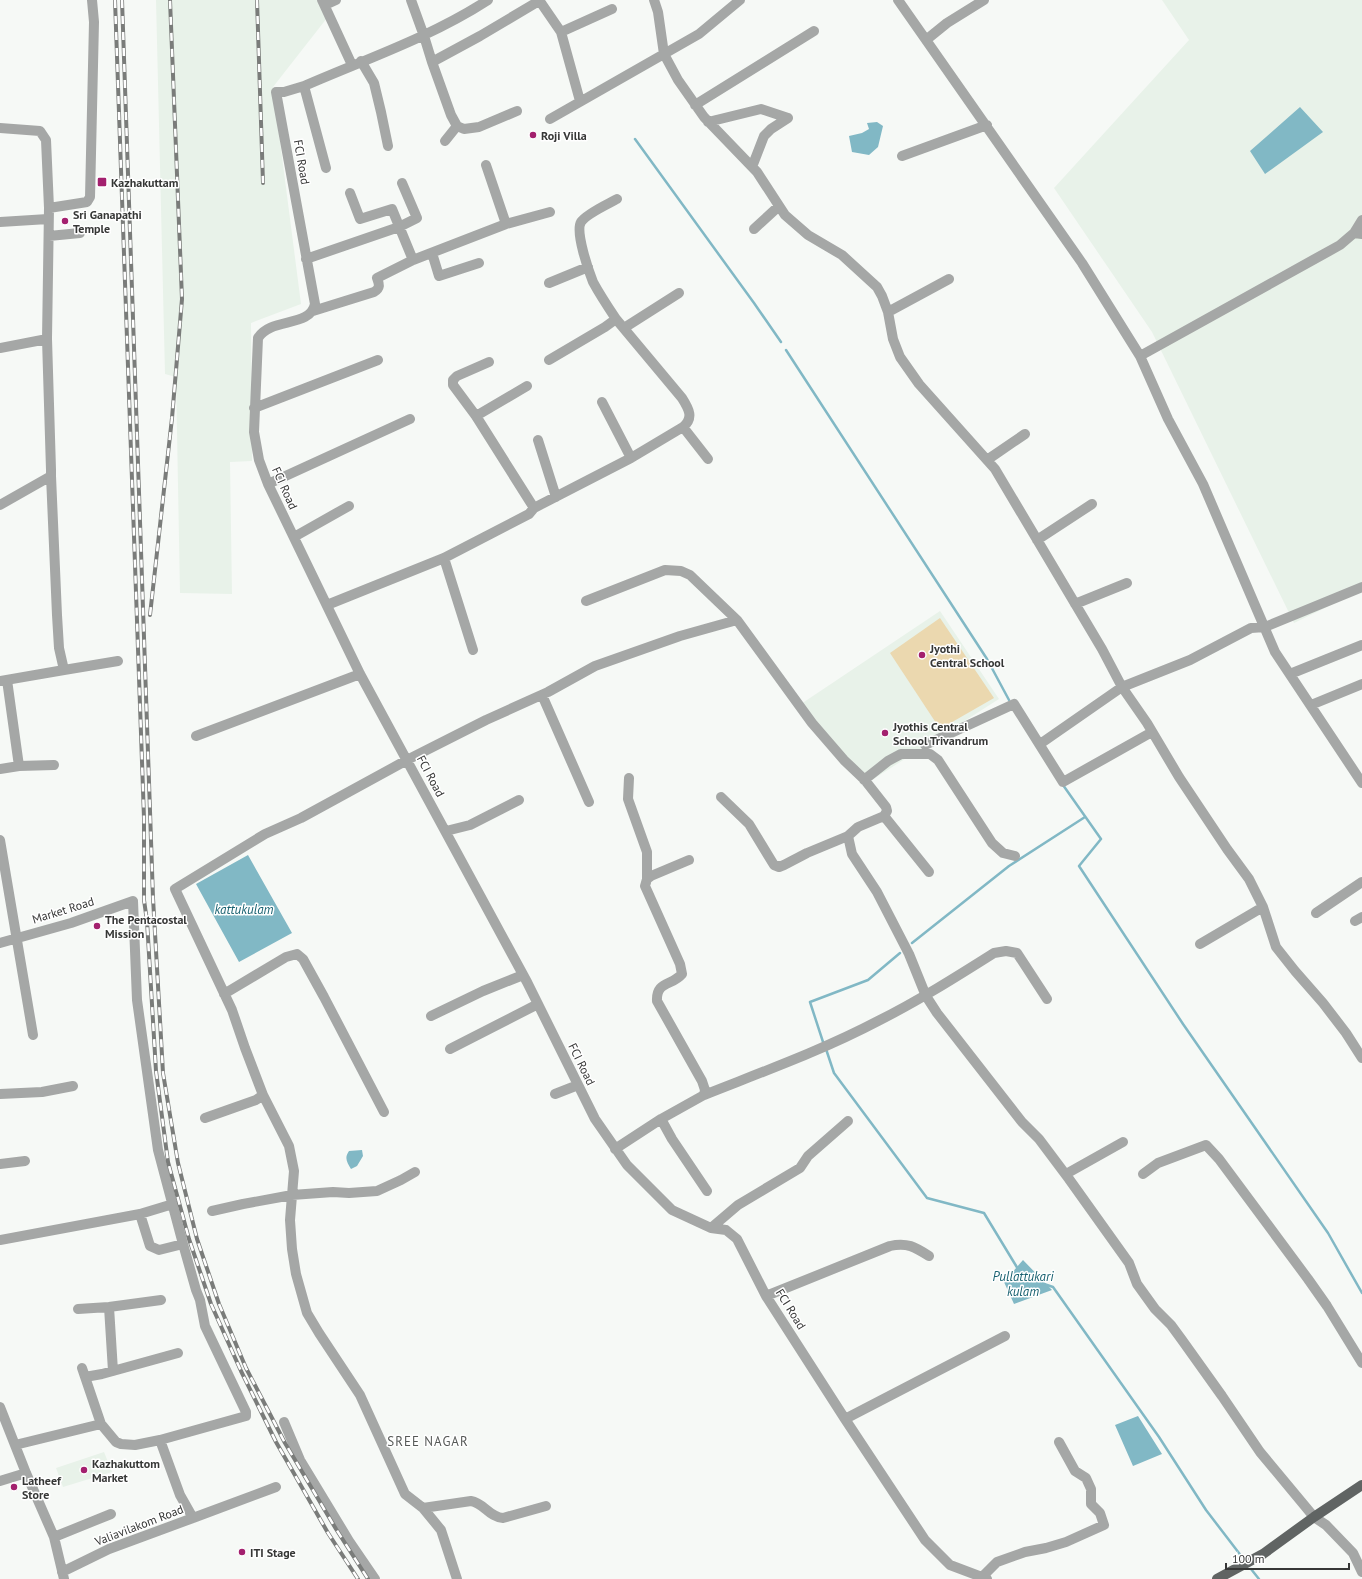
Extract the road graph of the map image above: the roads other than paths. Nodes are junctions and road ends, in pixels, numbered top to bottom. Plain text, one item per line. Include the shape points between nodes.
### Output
1 (92, 0) edge
2 (336, 0) edge
3 (411, 0) edge
4 (488, 0) edge
5 (539, 0) edge
6 (654, 0) edge
7 (740, 0) edge
8 (898, 0) edge
9 (984, 0) edge
10 (323, 2) edge
11 (473, 4) edge
12 (612, 9) dead end
13 (814, 31) dead end
14 (561, 32) junction
15 (424, 36) junction
16 (926, 40) junction
17 (664, 54) junction
18 (432, 62) junction
19 (356, 63) junction
20 (304, 86) junction
21 (580, 101) junction
22 (695, 105) junction
23 (517, 111) dead end
24 (550, 119) dead end
25 (708, 122) junction
26 (987, 125) junction
27 (457, 126) junction
28 (0, 128) edge
29 (445, 141) dead end
30 (388, 146) dead end
31 (902, 156) dead end
32 (486, 165) dead end
33 (752, 167) junction
34 (326, 168) dead end
35 (402, 184) dead end
36 (350, 193) dead end
37 (617, 199) dead end
38 (779, 206) junction
39 (49, 208) junction
40 (550, 212) dead end
41 (48, 219) junction
42 (1362, 220) edge
43 (0, 222) edge
44 (506, 224) junction
45 (399, 227) junction
46 (754, 229) dead end
47 (80, 233) dead end
48 (1358, 233) edge
49 (49, 236) junction
50 (432, 253) junction
51 (306, 258) junction
52 (413, 260) junction
53 (479, 263) dead end
54 (588, 267) junction
55 (949, 279) dead end
56 (548, 283) dead end
57 (679, 293) dead end
58 (313, 311) junction
59 (888, 312) junction
60 (616, 319) junction
61 (624, 328) junction
62 (47, 339) junction
63 (0, 348) edge
64 (1140, 356) junction
65 (378, 360) dead end
66 (549, 360) dead end
67 (489, 362) dead end
68 (527, 386) dead end
69 (602, 402) dead end
70 (254, 408) junction
71 (476, 416) junction
72 (410, 419) dead end
73 (683, 427) junction
74 (1025, 434) dead end
75 (538, 440) dead end
76 (631, 458) junction
77 (708, 459) dead end
78 (987, 460) junction
79 (51, 476) junction
80 (268, 484) junction
81 (556, 497) junction
82 (1092, 504) dead end
83 (0, 506) edge
84 (350, 506) dead end
85 (534, 508) junction
86 (294, 537) junction
87 (1037, 540) junction
88 (444, 558) junction
89 (1127, 583) dead end
90 (1362, 587) edge
91 (586, 601) dead end
92 (1075, 604) junction
93 (327, 605) junction
94 (738, 620) junction
95 (1265, 627) junction
96 (1362, 645) edge
97 (473, 650) dead end
98 (118, 661) dead end
99 (64, 670) junction
100 (360, 674) junction
101 (1290, 674) junction
102 (4, 680) edge
103 (1362, 684) edge
104 (1122, 687) junction
105 (542, 695) junction
106 (1311, 705) junction
107 (1152, 732) junction
108 (196, 736) dead end
109 (1040, 744) junction
110 (925, 745) dead end
111 (407, 760) junction
112 (54, 765) dead end
113 (19, 766) junction
114 (0, 769) edge
115 (629, 778) dead end
116 (864, 780) junction
117 (1362, 783) edge
118 (722, 797) dead end
119 (519, 800) dead end
120 (589, 802) dead end
121 (884, 816) junction
122 (446, 831) junction
123 (848, 836) junction
124 (0, 840) edge
125 (1015, 856) dead end
126 (689, 860) dead end
127 (929, 872) dead end
128 (647, 879) junction
129 (1362, 882) edge
130 (1263, 907) junction
131 (1316, 913) dead end
132 (16, 938) junction
133 (0, 943) edge
134 (1200, 944) dead end
135 (523, 975) junction
136 (224, 994) junction
137 (926, 996) junction
138 (1047, 999) dead end
139 (538, 1004) junction
140 (431, 1016) dead end
141 (33, 1035) dead end
142 (450, 1049) dead end
143 (1362, 1058) edge
144 (578, 1085) junction
145 (73, 1086) dead end
146 (0, 1094) edge
147 (555, 1094) dead end
148 (263, 1095) junction
149 (704, 1095) junction
150 (384, 1112) dead end
151 (205, 1118) dead end
152 (661, 1119) junction
153 (848, 1121) dead end
154 (1123, 1142) dead end
155 (615, 1149) junction
156 (25, 1161) dead end
157 (0, 1164) edge
158 (415, 1172) dead end
159 (1066, 1174) junction
160 (1143, 1174) dead end
161 (707, 1191) dead end
162 (292, 1195) junction
163 (173, 1204) junction
164 (212, 1211) dead end
165 (140, 1214) junction
166 (712, 1228) junction
167 (0, 1240) edge
168 (183, 1244) junction
169 (929, 1256) dead end
170 (766, 1296) junction
171 (161, 1300) dead end
172 (109, 1307) junction
173 (78, 1309) dead end
174 (1005, 1336) dead end
175 (178, 1353) dead end
176 (1362, 1363) edge
177 (113, 1370) junction
178 (0, 1407) edge
179 (845, 1419) junction
180 (284, 1422) dead end
181 (101, 1424) junction
182 (160, 1440) junction
183 (1059, 1442) dead end
184 (14, 1445) junction
185 (26, 1473) junction
186 (0, 1481) edge
187 (1362, 1485) edge
188 (276, 1486) dead end
189 (546, 1506) dead end
190 (423, 1508) junction
191 (111, 1514) dead end
192 (1314, 1517) junction
193 (193, 1518) junction
194 (54, 1537) junction
195 (1362, 1572) edge
196 (63, 1575) edge
197 (985, 1578) edge
198 (375, 1579) edge
199 (457, 1579) edge
200 (1217, 1579) edge

1 - 39 street via 94,22 90,197 87,202
2 - 10 street
3 - 15 street
4 - 11 street, FCI Road
5 - 14 street
5 - 18 street
6 - 17 street
7 - 17 street via 699,34
8 - 16 street
9 - 16 street via 947,23
10 - 19 street
11 - 15 street, FCI Road
12 - 14 street
13 - 22 street
14 - 21 street
15 - 18 street
15 - 19 street, FCI Road
16 - 26 street
17 - 21 street
17 - 22 street
18 - 27 street
19 - 20 street, FCI Road
19 - 30 street via 374,82
20 - 34 street
20 - 51 street, FCI Road via 276,92
21 - 24 street
22 - 25 street
23 - 27 street via 479,127 464,129
25 - 33 street
25 - 33 street via 761,108 788,118 764,136
26 - 31 street
26 - 64 street via 1082,263
27 - 29 street
28 - 39 street via 40,132 46,140
32 - 44 street
33 - 38 street
35 - 45 street via 417,218
36 - 45 street via 360,220 392,208
37 - 54 street via 580,223 580,235
38 - 46 street
38 - 59 street via 785,215 808,235 842,256 870,279 882,296
39 - 41 street
40 - 44 street
41 - 43 street
41 - 49 street
42 - 48 street
44 - 50 street
45 - 51 street
45 - 52 street
47 - 49 street
48 - 64 street
49 - 62 street
50 - 52 street
50 - 53 street via 439,276
51 - 58 street, FCI Road via 315,304
52 - 58 street via 377,278 379,290
54 - 56 street
54 - 60 street via 599,292
55 - 59 street
57 - 61 street
58 - 70 street, FCI Road via 308,316 273,326 262,332 258,338
59 - 78 street via 893,340 900,357 919,384
60 - 61 street
60 - 66 street
61 - 73 street via 688,407 690,416
62 - 63 street
62 - 79 street
64 - 95 street via 1168,419 1203,484
65 - 70 street
67 - 71 street via 453,380 453,385
68 - 71 street
69 - 76 street
70 - 80 street, FCI Road via 254,432 259,460
71 - 85 street
72 - 80 street
73 - 76 street
73 - 77 street
74 - 78 street
75 - 81 street
76 - 81 street
78 - 87 street via 995,469
79 - 83 street
79 - 99 street via 57,615
80 - 86 street, FCI Road
81 - 85 street
82 - 87 street
84 - 86 street
85 - 88 street via 528,514
86 - 93 street, FCI Road
87 - 92 street
88 - 93 street
88 - 97 street
89 - 92 street
90 - 95 street
91 - 94 street via 666,570 681,571 690,575
92 - 104 street
93 - 100 street, FCI Road
94 - 105 street via 680,636 595,666
94 - 116 street via 812,723
95 - 101 street via 1275,652
95 - 104 street via 1251,628 1190,660
96 - 101 street
98 - 99 street
99 - 102 street
100 - 108 street
100 - 111 street, FCI Road
101 - 106 street
102 - 113 street
103 - 106 street
104 - 107 street
104 - 109 street
105 - 111 street
105 - 120 street
106 - 117 street
107 - 109 street via 1063,782
107 - 130 street via 1227,850 1249,879
109 - 110 street via 1014,704
111 - 122 street, FCI Road
111 - 136 street via 301,818 265,834 175,889
112 - 113 street
113 - 114 street
115 - 128 street via 628,799 647,852
116 - 121 street via 886,807
116 - 125 street via 901,754 930,754 938,760 992,843 1003,853
118 - 123 street via 750,824 774,865 779,867
119 - 122 street via 470,825
121 - 123 street via 858,827
121 - 127 street
122 - 135 street, FCI Road
123 - 137 street via 852,854 876,892 909,954
124 - 132 street
126 - 128 street
128 - 149 street via 645,886 680,964 682,974 661,987 657,993 657,1001 702,1081
129 - 131 street
130 - 134 street
130 - 143 street via 1276,947 1294,972 1323,1003
132 - 133 street, Market Road
132 - 141 street
132 - 163 street, Market Road via 133,901 138,1008 158,1150
135 - 139 street, FCI Road
135 - 140 street
136 - 148 street
136 - 150 street via 286,957 297,954 303,959 324,997
137 - 138 street via 994,953 1006,951 1016,953
137 - 149 street via 877,1022
137 - 159 street via 958,1042
139 - 142 street
139 - 144 street, FCI Road
144 - 147 street
144 - 155 street, FCI Road via 595,1119
145 - 146 street via 42,1092
148 - 151 street via 256,1100
148 - 162 street via 289,1146 294,1171
149 - 152 street
152 - 155 street
152 - 161 street
153 - 166 street via 808,1156 800,1168 738,1205
154 - 159 street
155 - 166 street, FCI Road via 627,1165 672,1210
156 - 157 street
158 - 162 street via 378,1191
159 - 192 street via 1129,1263 1137,1284 1155,1309 1175,1330 1260,1452
160 - 176 street via 1158,1163 1206,1145 1308,1279
162 - 164 street
162 - 190 street via 292,1249 307,1313 360,1395 405,1494
163 - 165 street
163 - 168 street
165 - 167 street
165 - 168 street via 150,1246 159,1250
166 - 170 street, FCI Road via 726,1230 737,1239
168 - 182 street via 205,1326 246,1416
169 - 170 street via 914,1246 899,1244
170 - 179 street, FCI Road
171 - 172 street
172 - 173 street
172 - 177 street
174 - 179 street
175 - 177 street
177 - 181 street via 83,1372
178 - 184 street
179 - 197 street, FCI Road via 925,1540 950,1564
180 - 198 street via 300,1460
181 - 182 street via 116,1442 121,1444 135,1445
181 - 184 street
182 - 193 street, Valiavilakom Road via 180,1495
183 - 197 street via 1075,1471 1086,1478 1091,1489 1091,1504 1100,1513 1104,1525 1066,1542 997,1562
184 - 185 street
185 - 186 street
185 - 194 street
187 - 192 main road
188 - 193 street
189 - 190 street via 503,1518 496,1517 478,1502 471,1501
190 - 199 street via 441,1530
191 - 194 street
192 - 195 street via 1326,1525 1353,1553
192 - 200 main road via 1263,1554
193 - 196 street, Valiavilakom Road via 109,1549
194 - 196 street

